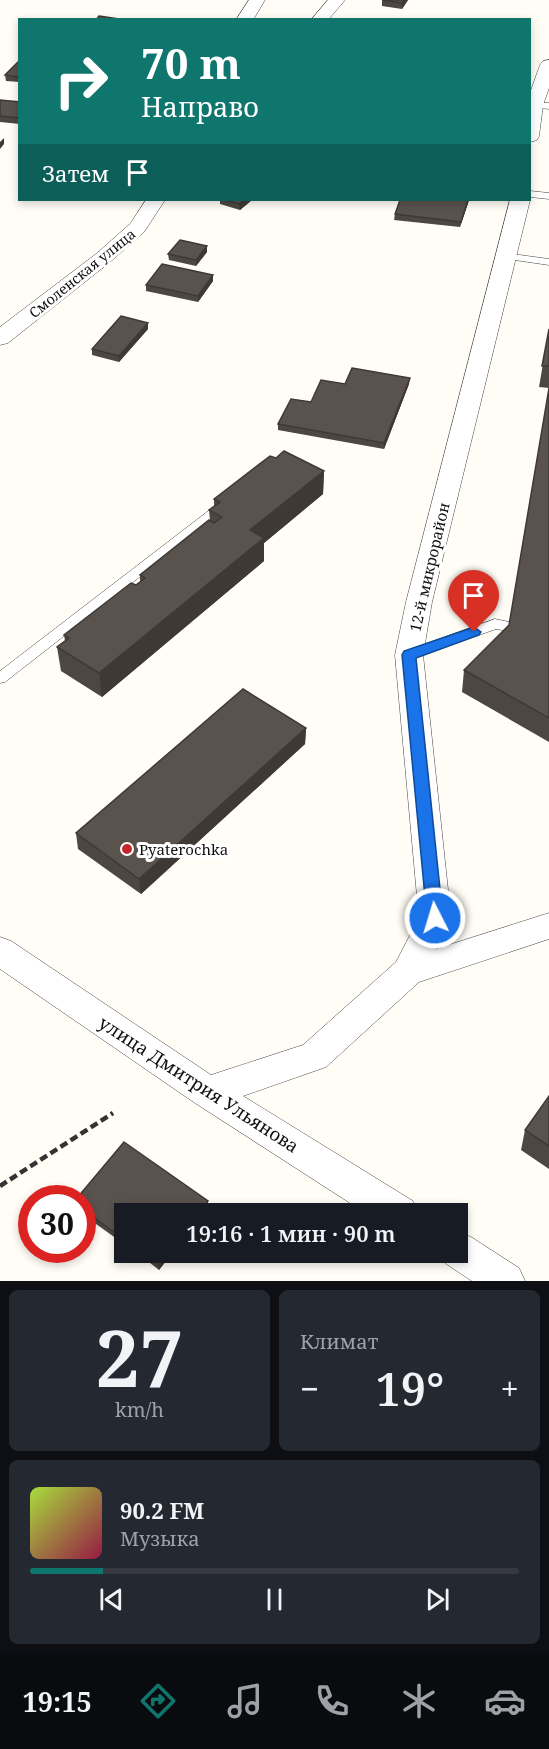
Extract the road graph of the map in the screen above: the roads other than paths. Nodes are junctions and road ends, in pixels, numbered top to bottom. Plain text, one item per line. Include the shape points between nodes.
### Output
1 (257, 0) edge
2 (337, 0) edge
3 (245, 18) edge
4 (322, 18) edge
5 (549, 65) edge
6 (542, 106) edge
7 (531, 134) edge
8 (531, 194) edge
9 (549, 196) edge
10 (154, 201) edge
11 (520, 201) edge
12 (505, 256) junction
13 (549, 262) edge
14 (0, 338) edge
15 (238, 493) edge
16 (509, 626) edge
17 (409, 655) junction
18 (0, 678) edge
19 (549, 926) edge
20 (0, 951) edge
21 (408, 972) junction
22 (207, 1092) junction
23 (382, 1203) edge
24 (468, 1256) edge
25 (506, 1281) edge

1 - 3 street
2 - 4 street
5 - 6 street
6 - 7 street
8 - 9 lane
10 - 14 street, Смоленская улица via 136,228
11 - 12 street, 12-й микрорайон
12 - 13 lane
12 - 17 street, 12-й микрорайон
15 - 18 lane
16 - 17 lane via 495,624
17 - 21 street, 12-й микрорайон via 435,918
19 - 21 street, 12-й микрорайон
20 - 22 street, улица Дмитрия Ульянова
21 - 22 street, 12-й микрорайон via 314,1056
22 - 23 street, улица Дмитрия Ульянова
24 - 25 street

